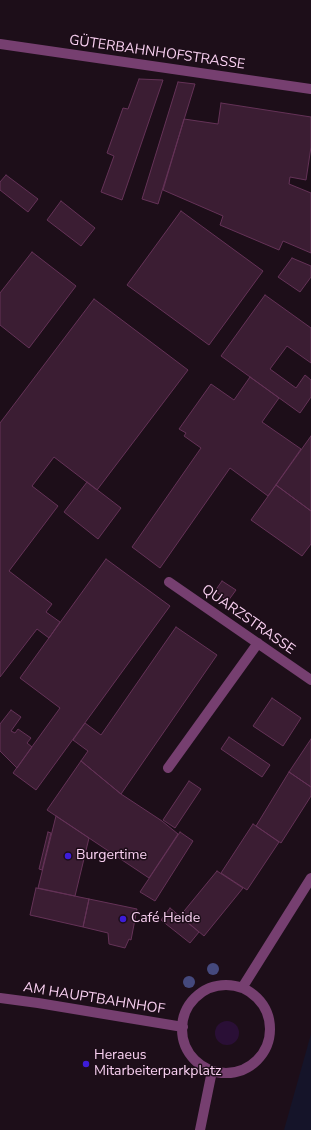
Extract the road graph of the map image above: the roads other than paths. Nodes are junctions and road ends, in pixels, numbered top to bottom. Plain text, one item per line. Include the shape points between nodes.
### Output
1 (0, 44) edge
2 (311, 89) edge
3 (169, 582) dead end
4 (258, 643) junction
5 (311, 680) edge
6 (168, 768) dead end
7 (311, 878) edge
8 (242, 988) junction
9 (0, 998) edge
10 (183, 1027) junction
11 (212, 1071) junction
12 (200, 1130) edge

1 - 2 street, GÜTERBAHNHOFSTRASSE
3 - 4 street, QUARZSTRASSE
4 - 5 street, QUARZSTRASSE
4 - 6 street
7 - 8 street
8 - 10 street via 217,986 203,992 191,1003 185,1014
8 - 11 street via 253,994 269,1018 270,1034 266,1048 256,1062 242,1070 230,1074
9 - 10 street, AM HAUPTBAHNHOF
10 - 11 street via 186,1045 195,1060
11 - 12 street

